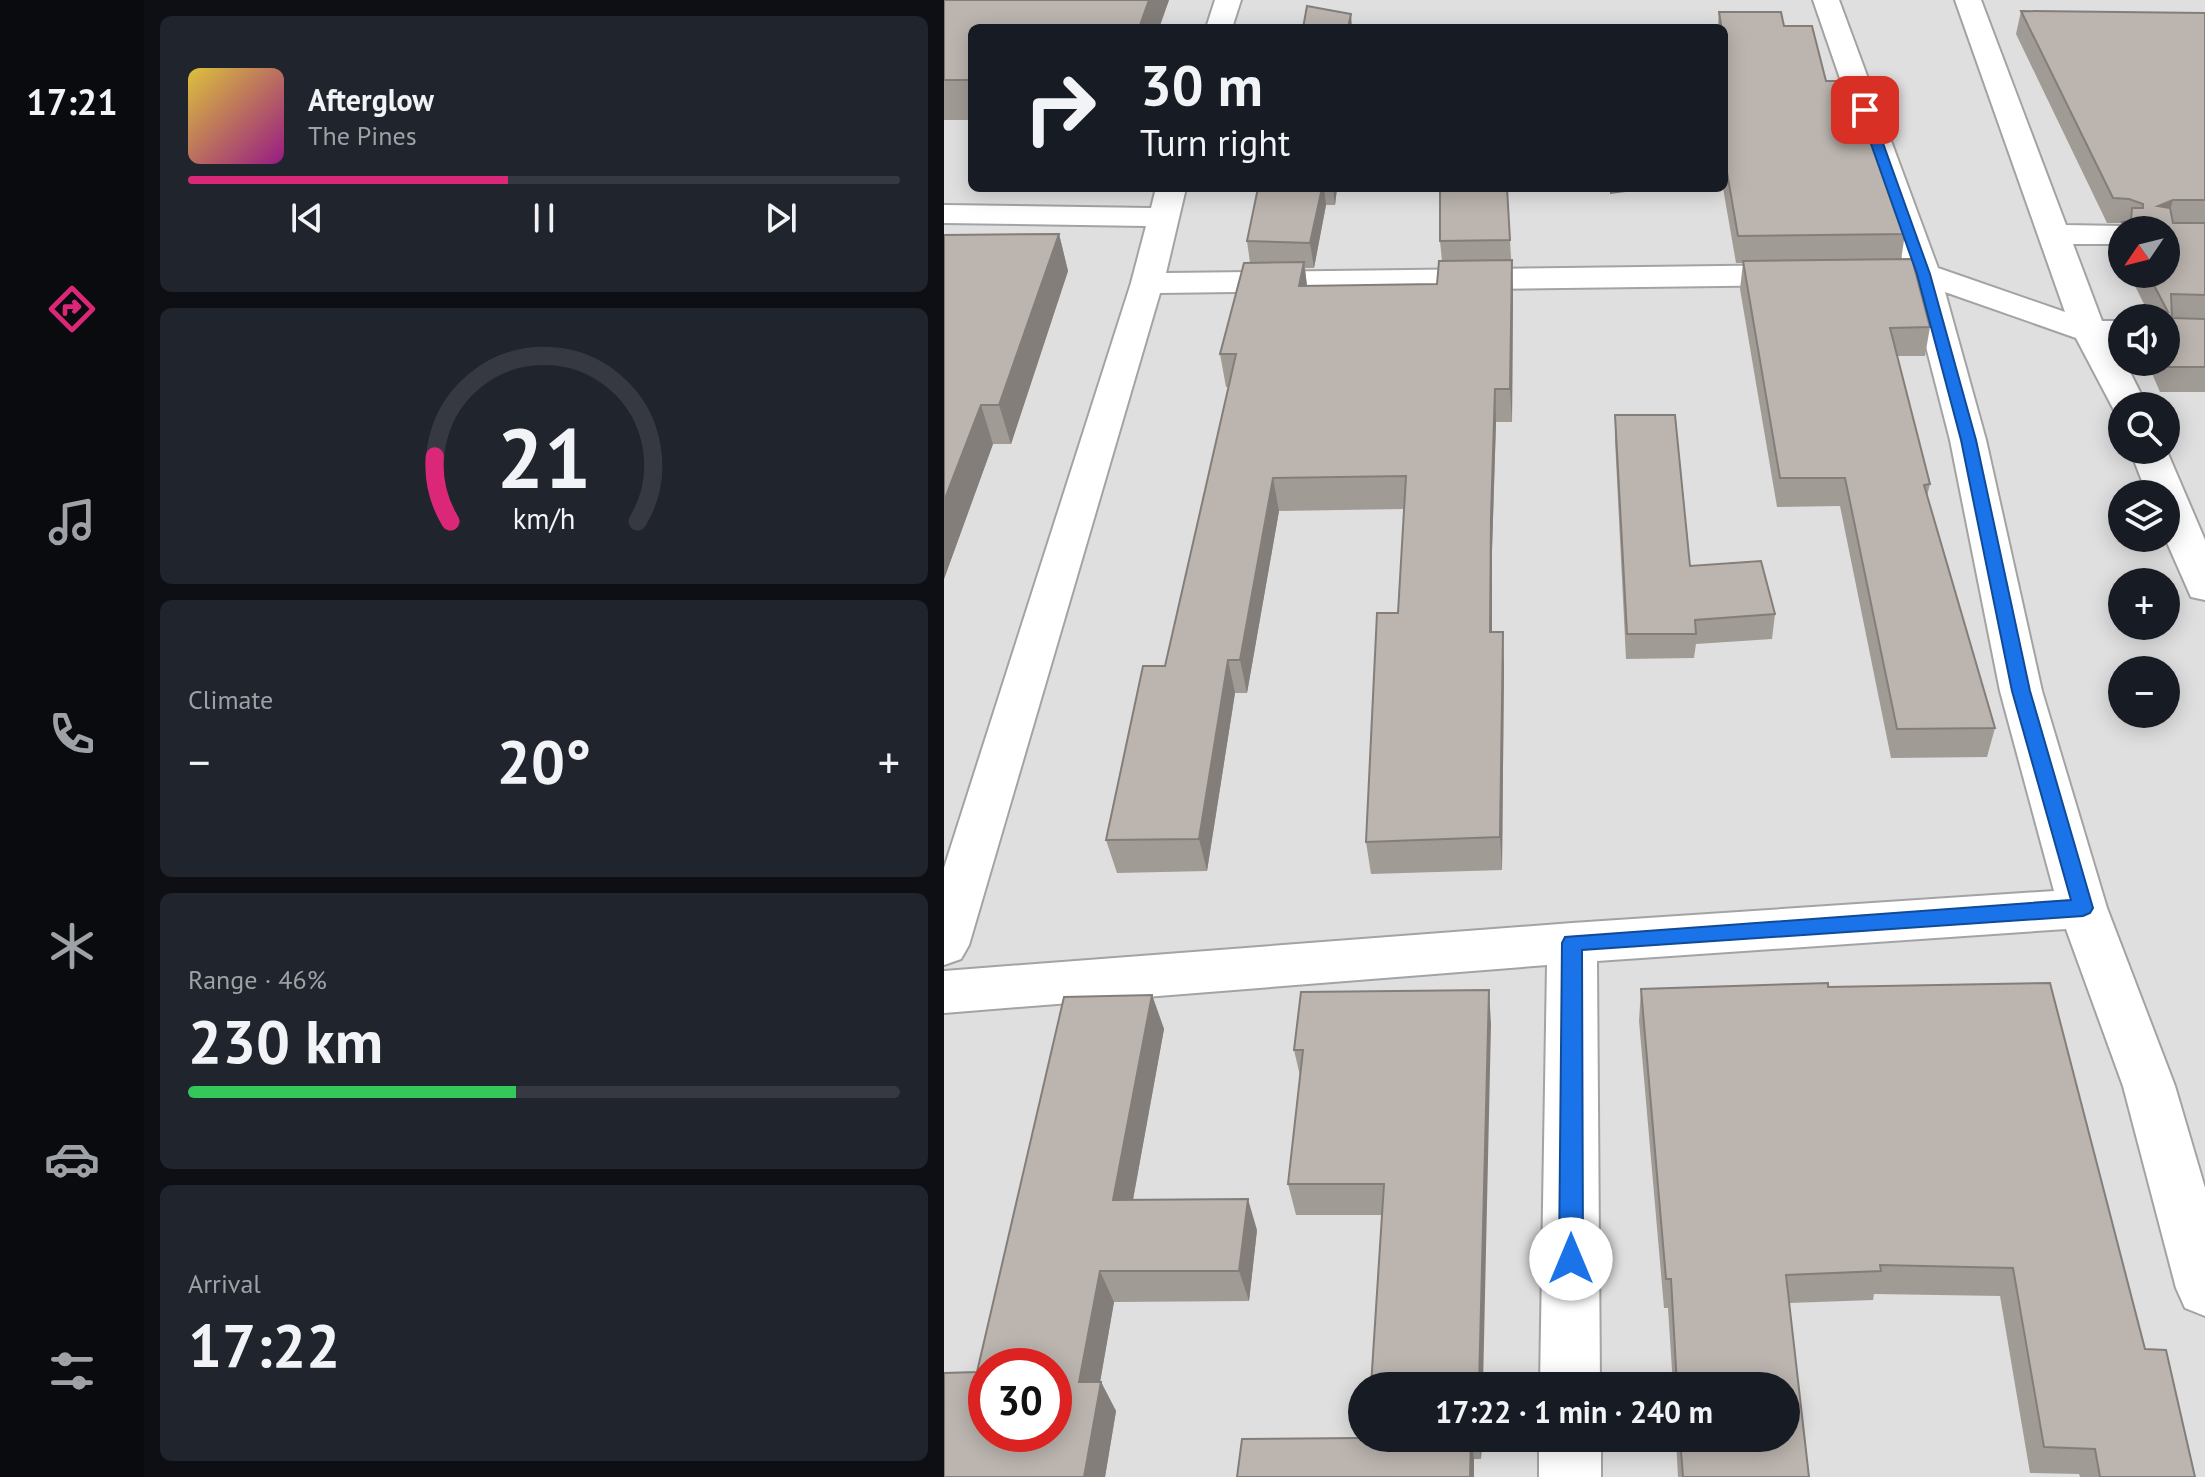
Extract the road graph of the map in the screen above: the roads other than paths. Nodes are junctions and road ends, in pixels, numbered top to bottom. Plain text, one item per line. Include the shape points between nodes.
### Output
1 (1228, 0) edge
2 (1826, 0) edge
3 (1968, 0) edge
4 (1220, 24) edge
5 (1166, 202) edge
6 (944, 214) edge
7 (2054, 234) junction
8 (2108, 235) edge
9 (1876, 274) edge
10 (1924, 274) junction
11 (1828, 275) edge
12 (1147, 283) junction
13 (2089, 331) junction
14 (2108, 331) edge
15 (2123, 392) edge
16 (2156, 464) edge
17 (2195, 532) edge
18 (2205, 587) edge
19 (2083, 908) junction
20 (1572, 943) junction
21 (944, 945) edge
22 (944, 992) edge
23 (2205, 1288) edge
24 (1570, 1372) edge
25 (1570, 1452) edge
26 (1570, 1477) edge

1 - 4 street
2 - 10 street
3 - 7 street
5 - 6 street
5 - 12 street
7 - 8 street
7 - 13 street
9 - 10 street
10 - 13 street
10 - 19 street via 1968,440 2021,691
11 - 12 street
12 - 21 street
13 - 14 street
13 - 15 street
16 - 17 street
17 - 18 street
19 - 20 street
19 - 23 street via 2149,1086
20 - 22 street
20 - 24 street
25 - 26 street

